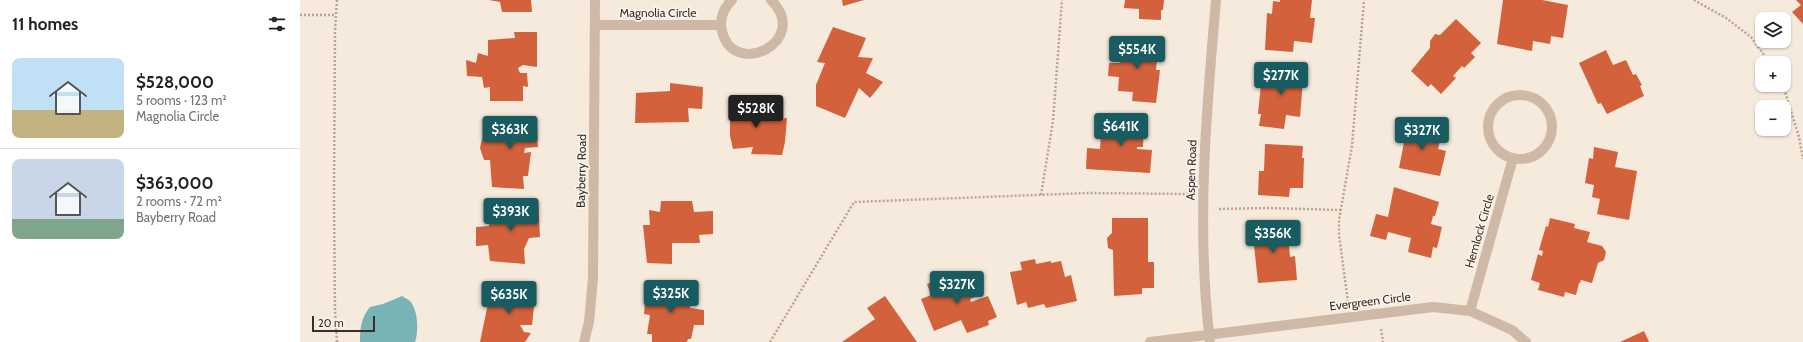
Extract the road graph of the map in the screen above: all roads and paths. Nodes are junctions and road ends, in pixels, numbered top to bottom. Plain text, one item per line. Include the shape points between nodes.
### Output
1 (337, 0) edge
2 (595, 0) edge
3 (732, 0) edge
4 (771, 0) edge
5 (1062, 0) edge
6 (1216, 0) edge
7 (1364, 0) edge
8 (1694, 0) edge
9 (300, 15) edge
10 (336, 15) junction
11 (595, 25) junction
12 (721, 25) junction
13 (1765, 56) edge
14 (1785, 92) edge
15 (1803, 136) edge
16 (1798, 137) junction
17 (1513, 158) junction
18 (1803, 159) edge
19 (1203, 194) junction
20 (1041, 195) junction
21 (1203, 210) junction
22 (1340, 210) junction
23 (1470, 311) junction
24 (1350, 317) junction
25 (1210, 338) edge
26 (337, 342) edge
27 (584, 342) edge
28 (770, 342) edge
29 (1150, 342) edge
30 (1526, 342) edge

1 - 10 path
2 - 11 street, Bayberry Road
3 - 12 street via 722,14
4 - 12 street via 779,9 782,29 775,43 763,52 748,54 734,48 726,41
5 - 20 path via 1053,121
6 - 19 street, Aspen Road
7 - 22 path via 1352,146
8 - 13 path via 1726,18 1751,37
9 - 10 path
10 - 26 path
11 - 12 street, Magnolia Circle
11 - 27 street, Bayberry Road via 593,278 589,322
14 - 16 path
15 - 16 path
16 - 18 path
17 - 17 street via 1502,154 1494,147 1489,137 1490,115 1504,99 1525,96 1535,99 1544,106 1552,126 1550,137 1545,147 1537,154 1521,159
17 - 23 street, Hemlock Circle
19 - 20 path via 1127,192
19 - 21 street, Aspen Road
20 - 28 path via 854,202
21 - 22 path
21 - 25 street, Aspen Road via 1204,279
22 - 24 path via 1339,236
23 - 24 street, Evergreen Circle via 1433,307
23 - 30 street, Evergreen Circle via 1512,330
24 - 25 street, Evergreen Circle
25 - 29 street, Evergreen Circle

